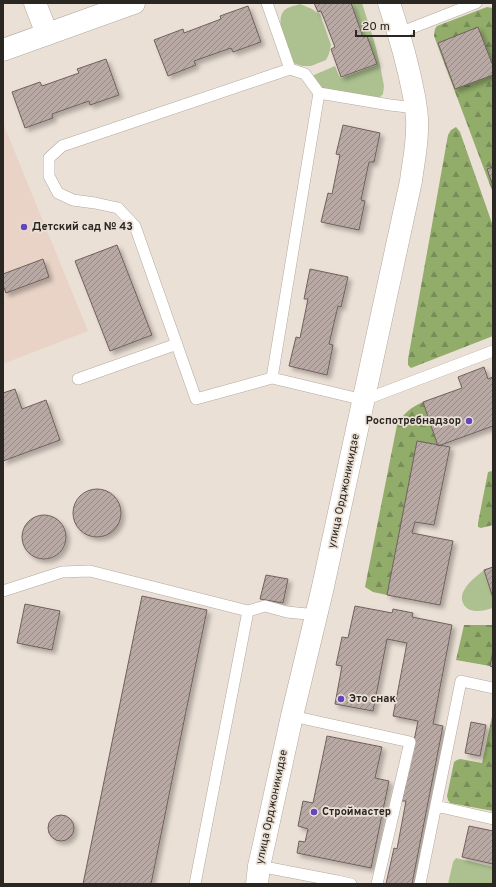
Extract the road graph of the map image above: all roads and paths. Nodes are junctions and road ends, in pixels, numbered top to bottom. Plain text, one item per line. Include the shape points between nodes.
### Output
1 (35, 3) edge
2 (134, 3) edge
3 (267, 3) edge
4 (389, 3) edge
5 (476, 3) edge
6 (399, 33) junction
7 (46, 34) junction
8 (3, 50) edge
9 (290, 69) junction
10 (319, 93) junction
11 (416, 108) junction
12 (177, 344) junction
13 (493, 351) edge
14 (272, 378) junction
15 (78, 379) dead end
16 (364, 400) junction
17 (3, 591) edge
18 (248, 611) junction
19 (317, 615) junction
20 (493, 688) edge
21 (292, 716) junction
22 (436, 806) junction
23 (493, 819) edge
24 (258, 875) edge
25 (336, 882) edge
26 (195, 884) edge
27 (351, 884) edge
28 (377, 884) edge
29 (420, 884) edge

1 - 7 main road
2 - 7 main road
3 - 9 lane
4 - 6 main road, улица Орджоникидзе
5 - 6 lane
6 - 11 main road, улица Орджоникидзе
7 - 8 main road
9 - 10 lane via 305,74
9 - 12 lane via 62,146 49,158 49,176 58,193 74,200 118,208 135,226
10 - 11 lane
10 - 14 lane
11 - 16 main road, улица Орджоникидзе via 417,129 411,182
12 - 14 lane via 196,399
12 - 15 lane
13 - 16 lane
14 - 16 lane
16 - 19 main road, улица Орджоникидзе
17 - 18 lane via 62,572 90,571
18 - 19 lane via 265,606 287,612
18 - 26 lane
19 - 21 main road, улица Орджоникидзе
20 - 22 lane via 461,682
21 - 24 main road, улица Орджоникидзе
21 - 28 lane via 410,742
22 - 23 lane
22 - 29 lane
24 - 25 lane
25 - 27 lane

